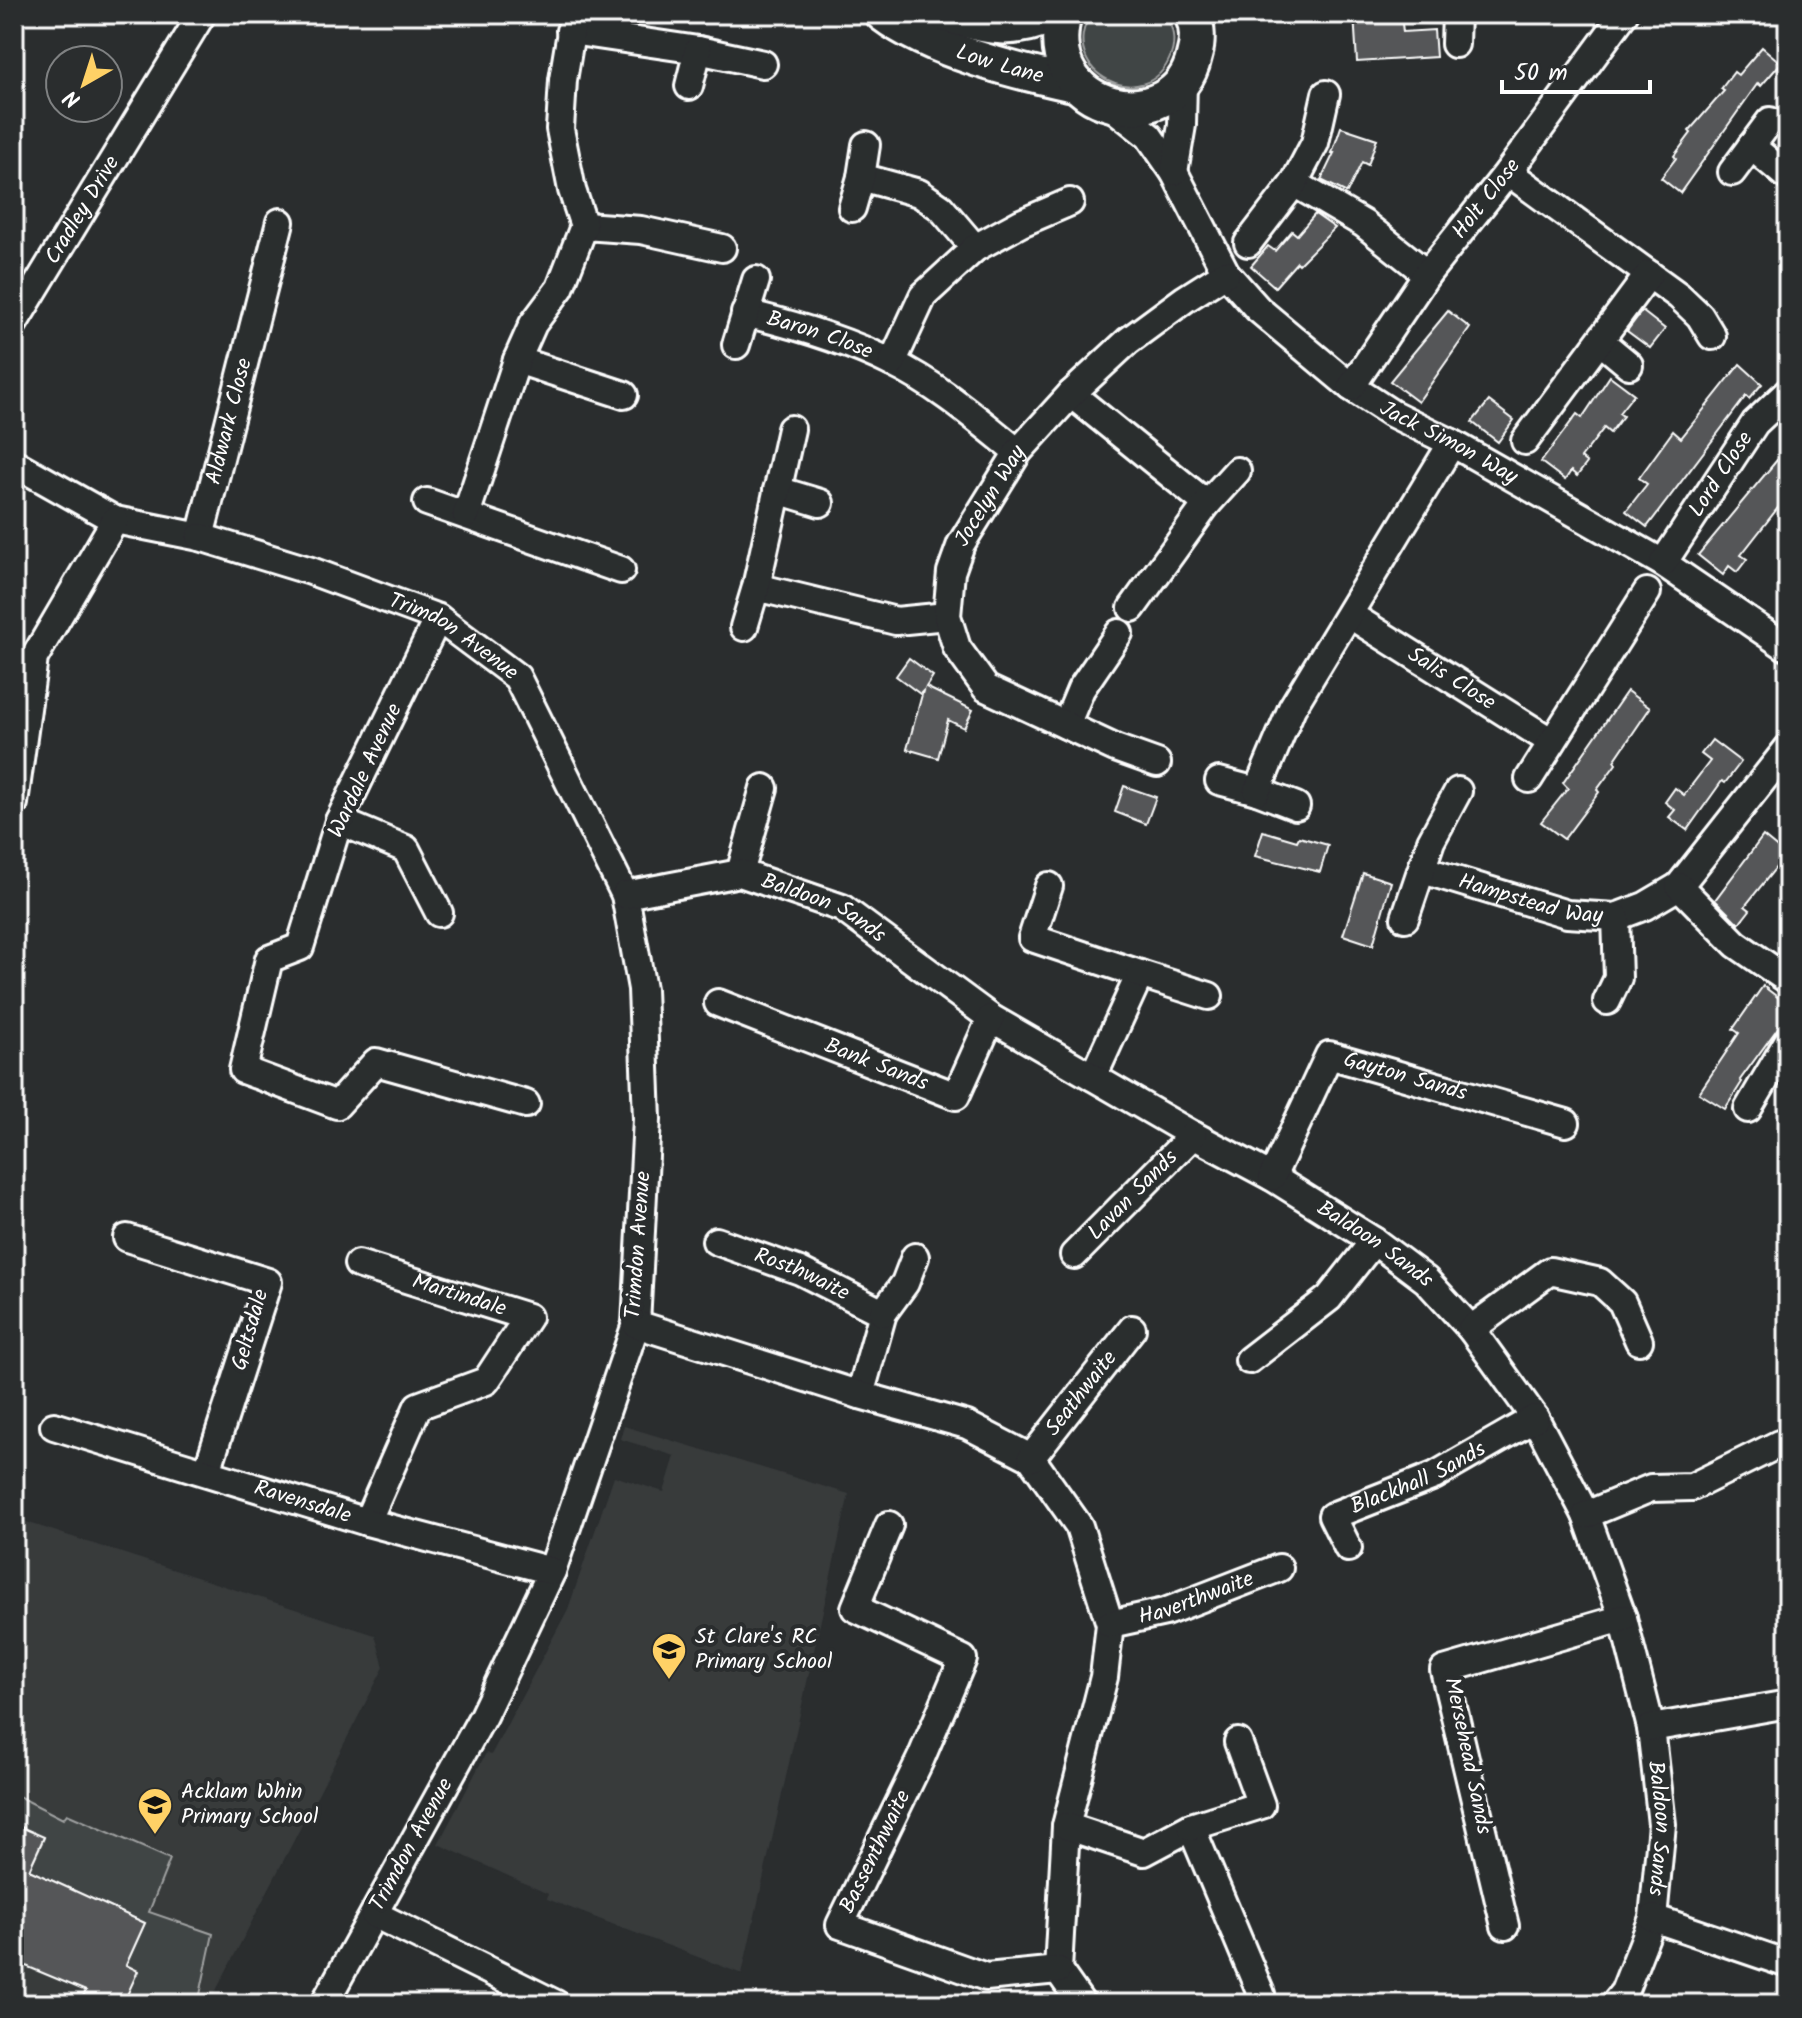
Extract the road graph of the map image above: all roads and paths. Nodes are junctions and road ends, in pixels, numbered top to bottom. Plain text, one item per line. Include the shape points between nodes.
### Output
1 (202, 14) edge
2 (883, 14) edge
3 (945, 14) edge
4 (1057, 14) edge
5 (1064, 14) edge
6 (1221, 14) edge
7 (1456, 14) edge
8 (1624, 14) edge
9 (572, 22) edge
10 (1194, 29) edge
11 (1455, 44) dead end
12 (698, 50) junction
13 (763, 64) dead end
14 (1183, 81) junction
15 (1078, 85) junction
16 (689, 86) dead end
17 (1326, 94) dead end
18 (1111, 106) junction
19 (1770, 121) dead end
20 (866, 145) dead end
21 (1751, 146) junction
22 (1174, 172) junction
23 (1508, 172) junction
24 (1732, 172) dead end
25 (861, 177) junction
26 (1788, 177) edge
27 (1294, 183) junction
28 (1070, 202) dead end
29 (852, 208) dead end
30 (280, 222) dead end
31 (584, 226) junction
32 (1248, 243) dead end
33 (722, 248) dead end
34 (975, 248) junction
35 (1226, 273) junction
36 (1427, 274) junction
37 (1649, 274) junction
38 (756, 280) dead end
39 (745, 313) junction
40 (14, 323) edge
41 (1712, 336) dead end
42 (1600, 341) junction
43 (736, 345) dead end
44 (517, 360) junction
45 (892, 363) junction
46 (1629, 365) dead end
47 (1351, 387) junction
48 (1788, 392) edge
49 (1071, 394) junction
50 (624, 395) dead end
51 (791, 429) dead end
52 (1525, 441) dead end
53 (1452, 443) junction
54 (1018, 452) junction
55 (14, 463) edge
56 (1237, 471) dead end
57 (777, 490) junction
58 (427, 502) dead end
59 (820, 503) dead end
60 (1207, 504) junction
61 (466, 515) junction
62 (115, 520) junction
63 (200, 537) junction
64 (1663, 563) junction
65 (621, 570) dead end
66 (756, 587) junction
67 (1647, 592) dead end
68 (1132, 608) dead end
69 (1350, 615) junction
70 (947, 616) junction
71 (438, 618) junction
72 (744, 627) dead end
73 (1119, 633) dead end
74 (1788, 648) edge
75 (1066, 725) junction
76 (1552, 742) junction
77 (1788, 748) edge
78 (1157, 763) dead end
79 (1529, 779) dead end
80 (1219, 781) dead end
81 (764, 788) dead end
82 (1257, 791) junction
83 (1458, 791) dead end
84 (14, 803) edge
85 (1296, 806) dead end
86 (339, 821) junction
87 (1423, 870) junction
88 (740, 873) junction
89 (1049, 886) dead end
90 (1679, 886) junction
91 (625, 895) junction
92 (439, 913) dead end
93 (1616, 917) junction
94 (1405, 918) dead end
95 (1140, 974) junction
96 (1788, 980) edge
97 (1209, 996) dead end
98 (1607, 1001) dead end
99 (718, 1003) dead end
100 (991, 1018) junction
101 (1788, 1041) edge
102 (1093, 1077) junction
103 (526, 1104) dead end
104 (1748, 1109) dead end
105 (1566, 1123) dead end
106 (1193, 1135) junction
107 (1272, 1177) junction
108 (127, 1238) dead end
109 (716, 1241) dead end
110 (1374, 1241) junction
111 (1074, 1255) dead end
112 (915, 1257) dead end
113 (358, 1264) dead end
114 (883, 1313) junction
115 (636, 1324) junction
116 (1132, 1329) dead end
117 (1471, 1329) junction
118 (1639, 1341) dead end
119 (1249, 1360) dead end
120 (860, 1395) junction
121 (1535, 1418) junction
122 (54, 1426) dead end
123 (1779, 1444) dead end
124 (1031, 1458) junction
125 (207, 1471) junction
126 (1586, 1515) junction
127 (367, 1522) junction
128 (889, 1525) dead end
129 (1348, 1548) dead end
130 (1279, 1568) dead end
131 (552, 1571) junction
132 (1623, 1618) junction
133 (1110, 1624) junction
134 (1788, 1704) edge
135 (1651, 1728) junction
136 (1238, 1742) dead end
137 (1066, 1826) junction
138 (1191, 1827) junction
139 (374, 1914) junction
140 (1653, 1918) junction
141 (1505, 1926) dead end
142 (1788, 1964) edge
143 (1058, 1970) junction
144 (1261, 1994) dead end
145 (324, 2004) edge
146 (556, 2004) edge
147 (1082, 2004) edge
148 (1614, 2004) edge

1 - 40 street, Cradley Drive
2 - 15 main road, Low Lane via 978,59
3 - 4 main road, Low Lane via 1006,28
5 - 15 main road via 1060,50
6 - 10 main road
7 - 11 street
8 - 23 street, Holt Close
9 - 12 street
9 - 31 street via 560,129
10 - 14 main road via 1193,64
12 - 13 street
12 - 16 street
14 - 18 main road via 1163,99 1138,107
14 - 22 street
15 - 18 main road
17 - 27 street via 1315,143
18 - 22 street, Jack Simon Way via 1149,136
19 - 21 street
20 - 25 street
21 - 24 street
21 - 26 street
22 - 35 street, Jack Simon Way
23 - 36 street, Holt Close
23 - 37 street
25 - 29 street
25 - 34 street via 919,193 941,208
27 - 32 street
27 - 36 street via 1364,224
28 - 34 street, Baron Close
30 - 63 street, Aldwark Close
31 - 33 street via 641,230
31 - 44 street via 560,288 533,324
34 - 45 street, Baron Close via 923,296
35 - 47 street, Jack Simon Way via 1258,309
35 - 49 street, Jocelyn Way via 1128,341
36 - 47 street, Holt Close
37 - 41 street via 1700,316
37 - 42 street
38 - 39 street, Baron Close
39 - 43 street, Baron Close
39 - 45 street, Baron Close via 800,327
42 - 46 street
42 - 52 street
44 - 50 street
44 - 61 street
45 - 54 street, Baron Close via 960,405
47 - 53 street, Jack Simon Way
48 - 64 street, Lord Close via 1755,423
49 - 54 street, Jocelyn Way
49 - 60 street
51 - 57 street
53 - 64 street, Jack Simon Way
53 - 69 street
54 - 70 street, Jocelyn Way via 961,544 951,572
55 - 62 street
56 - 60 street
57 - 59 street
57 - 66 street
58 - 61 street
60 - 68 street
61 - 65 street
62 - 63 street
62 - 84 street via 34,658
63 - 71 street, Trimdon Avenue
64 - 74 street, Jack Simon Way
66 - 70 street via 896,621
66 - 72 street
67 - 76 street
69 - 76 street, Salis Close
69 - 82 street via 1292,708
70 - 75 street, Jocelyn Way via 957,648 986,688
71 - 86 street, Wardale Avenue
71 - 91 street, Trimdon Avenue via 517,677
73 - 75 street via 1081,689
75 - 78 street, Jocelyn Way
76 - 79 street
77 - 90 street, Hampstead Way
80 - 82 street
81 - 88 street
82 - 85 street
83 - 87 street via 1431,841
86 - 92 street via 406,849
86 - 103 street, Wardale Avenue via 300,947 269,959 243,1070 337,1105 376,1062
87 - 93 street, Hampstead Way via 1567,914
87 - 94 street
88 - 91 street, Baldoon Sands
88 - 100 street, Baldoon Sands via 842,908
89 - 95 street via 1032,938
90 - 93 street, Hampstead Way
90 - 96 street via 1736,944
91 - 115 street, Trimdon Avenue via 642,989 647,1119
93 - 98 street via 1618,978
95 - 97 street
95 - 102 street
99 - 100 street, Bank Sands via 956,1096
100 - 102 street, Baldoon Sands
101 - 104 street
102 - 106 street, Baldoon Sands
105 - 107 street, Gayton Sands via 1329,1055
106 - 107 street, Baldoon Sands
106 - 111 street, Lavan Sands
107 - 110 street, Baldoon Sands
108 - 125 street, Geltsdale via 268,1282
109 - 114 street, Rosthwaite via 800,1271
110 - 117 street, Baldoon Sands via 1426,1280
110 - 119 street via 1329,1298
112 - 114 street via 905,1283
113 - 127 street, Martindale via 528,1317 486,1381 418,1406
114 - 120 street
115 - 120 street
115 - 131 street, Trimdon Avenue
116 - 124 street, Seathwaite
117 - 118 street via 1550,1271 1600,1282 1622,1302
117 - 121 street, Baldoon Sands
120 - 124 street via 967,1425
121 - 126 street, Baldoon Sands
121 - 129 street, Blackhall Sands via 1434,1476 1332,1516
122 - 125 street, Ravensdale
123 - 126 street via 1692,1487 1651,1488
124 - 133 street via 1079,1526
125 - 127 street, Ravensdale
126 - 132 street, Baldoon Sands
127 - 131 street, Ravensdale
128 - 143 street, Bassenthwaite via 855,1608 963,1659 840,1925 986,1977
130 - 133 street, Haverthwaite via 1165,1612
131 - 139 street, Trimdon Avenue via 483,1716
132 - 135 street, Baldoon Sands
132 - 141 street, Mersehead Sands via 1444,1670
133 - 137 street via 1104,1677
134 - 135 street
135 - 140 street, Baldoon Sands via 1662,1824
136 - 138 street via 1261,1805
137 - 138 street via 1144,1852
137 - 143 street
138 - 144 street
139 - 145 street, Trimdon Avenue
139 - 146 street
140 - 142 street
140 - 148 street, Baldoon Sands via 1624,1992
143 - 147 street

